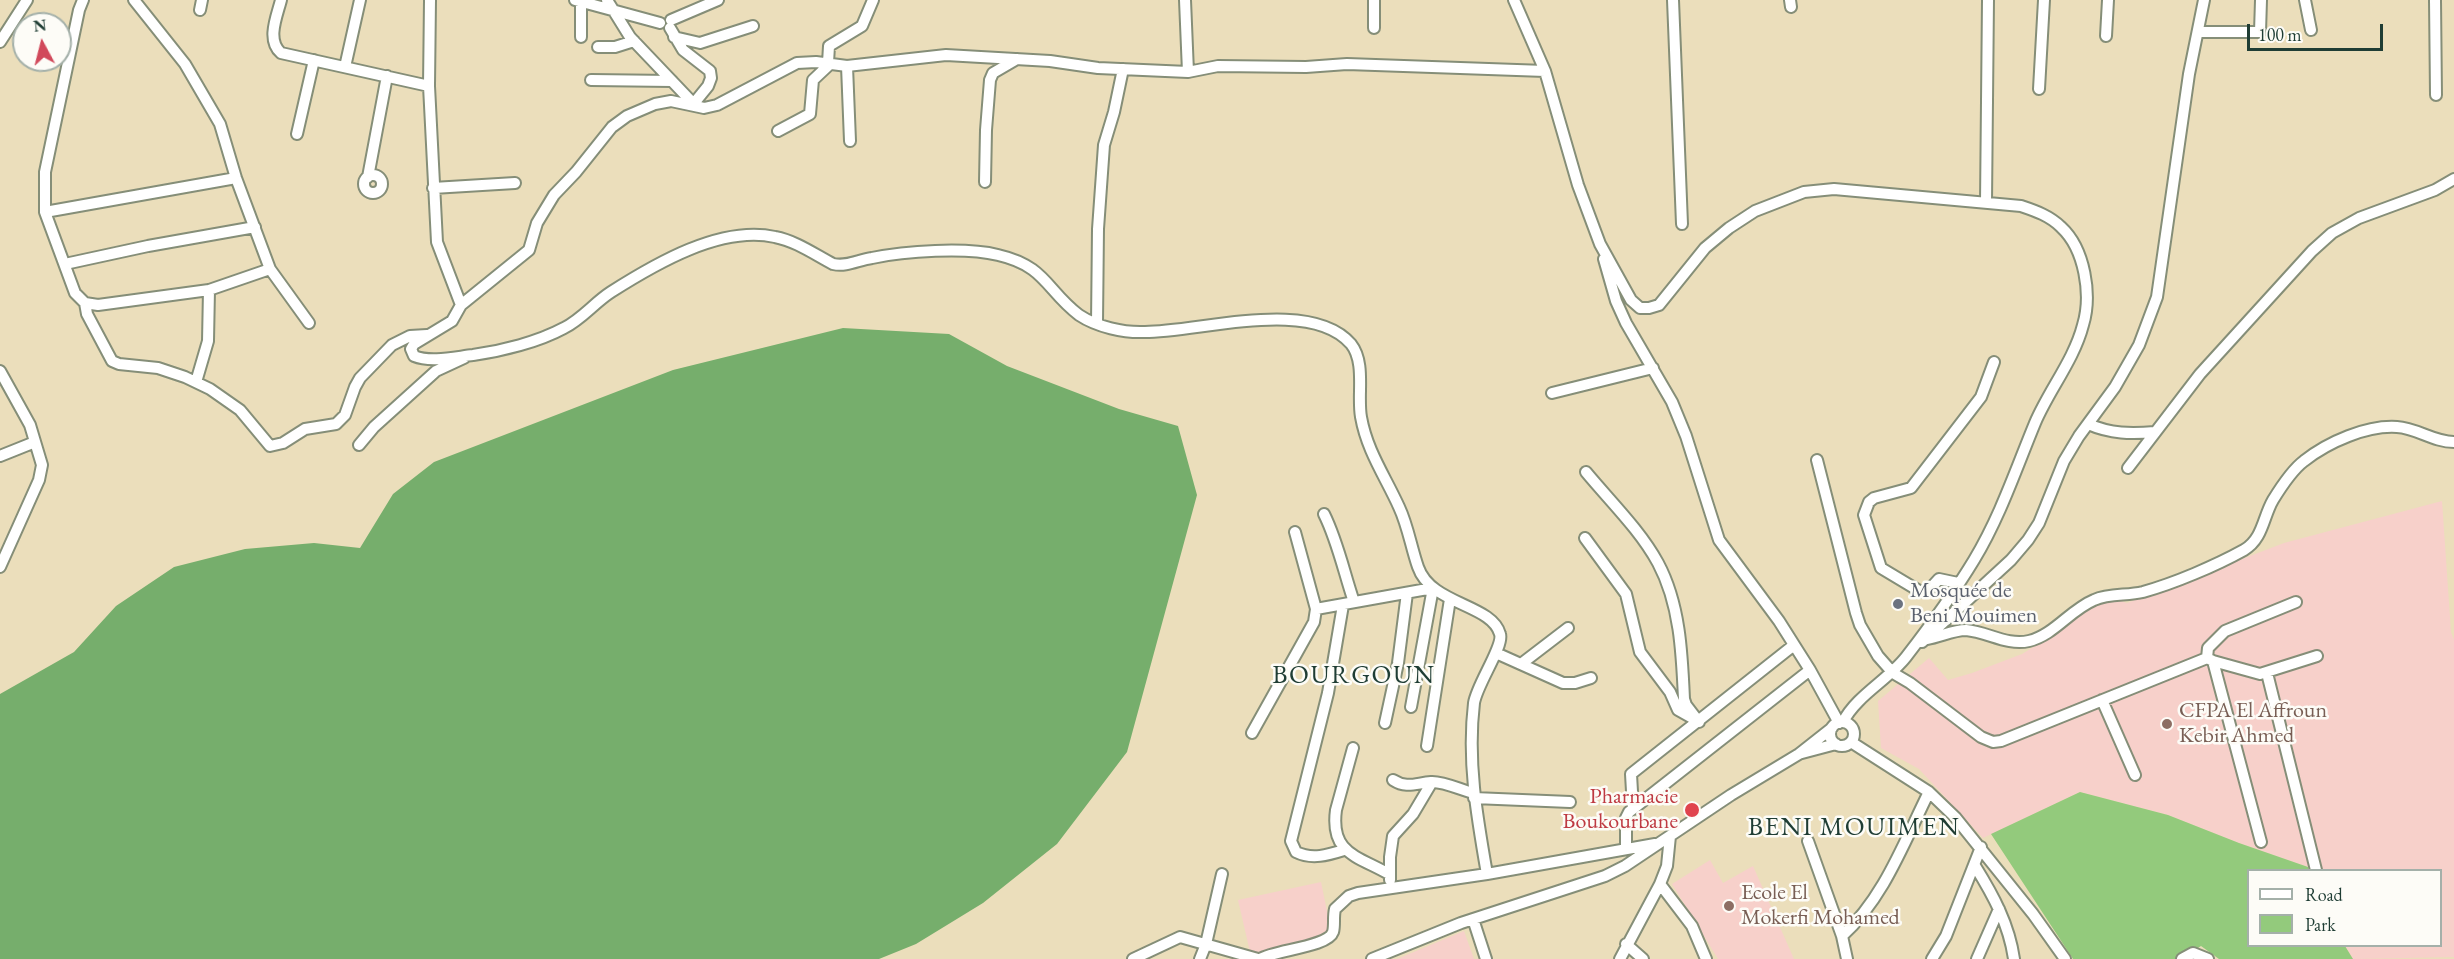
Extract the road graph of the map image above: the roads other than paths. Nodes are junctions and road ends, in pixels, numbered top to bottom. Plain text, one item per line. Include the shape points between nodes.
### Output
1 (27, 0) edge
2 (83, 0) edge
3 (134, 0) edge
4 (281, 0) edge
5 (360, 0) edge
6 (430, 0) edge
7 (575, 0) edge
8 (581, 0) edge
9 (607, 0) edge
10 (718, 0) edge
11 (873, 0) edge
12 (1185, 0) edge
13 (1374, 0) edge
14 (1514, 0) edge
15 (1673, 0) edge
16 (1988, 0) edge
17 (2044, 0) edge
18 (2108, 0) edge
19 (2204, 0) edge
20 (2261, 0) edge
21 (2305, 0) edge
22 (2435, 0) edge
23 (614, 11) junction
24 (753, 26) dead end
25 (669, 27) junction
26 (1374, 28) dead end
27 (2311, 30) dead end
28 (2198, 32) junction
29 (2106, 36) dead end
30 (581, 37) dead end
31 (634, 41) junction
32 (0, 42) edge
33 (598, 46) dead end
34 (1017, 59) junction
35 (314, 60) junction
36 (829, 63) junction
37 (847, 66) junction
38 (345, 67) junction
39 (1123, 69) junction
40 (1545, 71) junction
41 (1188, 72) junction
42 (387, 76) junction
43 (591, 80) dead end
44 (672, 81) junction
45 (429, 86) junction
46 (2039, 89) dead end
47 (2436, 94) dead end
48 (700, 105) junction
49 (778, 131) dead end
50 (297, 134) dead end
51 (850, 141) dead end
52 (368, 177) dead end
53 (236, 178) junction
54 (2454, 178) edge
55 (985, 182) dead end
56 (514, 183) dead end
57 (433, 188) junction
58 (1986, 202) junction
59 (45, 212) junction
60 (1682, 224) dead end
61 (255, 227) junction
62 (1600, 244) junction
63 (65, 264) junction
64 (270, 269) junction
65 (209, 290) junction
66 (85, 303) junction
67 (461, 305) junction
68 (309, 323) dead end
69 (1097, 323) junction
70 (429, 335) junction
71 (471, 355) junction
72 (1994, 362) dead end
73 (1653, 368) junction
74 (0, 371) edge
75 (196, 382) junction
76 (1552, 393) dead end
77 (2088, 424) junction
78 (2156, 432) junction
79 (35, 442) junction
80 (2454, 442) edge
81 (359, 445) dead end
82 (0, 456) edge
83 (1817, 460) dead end
84 (2128, 468) dead end
85 (1586, 472) dead end
86 (1324, 514) dead end
87 (1295, 532) dead end
88 (1585, 538) dead end
89 (3, 554) edge
90 (0, 567) edge
91 (1958, 583) junction
92 (1433, 588) junction
93 (1407, 593) junction
94 (1450, 599) junction
95 (2296, 602) dead end
96 (1349, 604) junction
97 (1316, 609) junction
98 (1568, 628) dead end
99 (1926, 639) junction
100 (1794, 645) junction
101 (1496, 653) junction
102 (1906, 656) junction
103 (2317, 656) dead end
104 (2210, 660) junction
105 (1521, 663) junction
106 (1810, 670) junction
107 (1893, 673) junction
108 (2267, 673) junction
109 (1591, 678) dead end
110 (2102, 700) junction
111 (1411, 707) dead end
112 (1699, 722) junction
113 (1385, 723) dead end
114 (1841, 725) junction
115 (1251, 733) dead end
116 (1851, 742) junction
117 (1836, 744) junction
118 (1427, 746) dead end
119 (1353, 748) dead end
120 (1799, 754) junction
121 (2135, 775) dead end
122 (1394, 780) dead end
123 (1432, 782) junction
124 (1929, 792) junction
125 (1474, 796) junction
126 (1570, 802) dead end
127 (1633, 809) junction
128 (1666, 839) junction
129 (1808, 841) dead end
130 (2261, 842) dead end
131 (1981, 847) junction
132 (1626, 849) junction
133 (1344, 850) junction
134 (1974, 866) junction
135 (2316, 869) edge
136 (1222, 874) dead end
137 (1389, 874) junction
138 (1487, 874) junction
139 (1660, 884) junction
140 (1392, 888) junction
141 (1999, 909) junction
142 (1473, 919) junction
143 (1842, 936) junction
144 (1206, 944) junction
145 (1626, 944) junction
146 (1133, 959) edge
147 (1200, 959) edge
148 (1259, 959) edge
149 (1372, 959) edge
150 (1486, 959) edge
151 (1620, 959) edge
152 (1643, 959) edge
153 (1706, 959) edge
154 (1847, 959) edge
155 (1932, 959) edge
156 (1977, 959) edge
157 (2014, 959) edge
158 (2065, 959) edge
159 (2182, 959) edge
160 (2208, 959) edge

1 - 32 street
2 - 59 street via 45,172
3 - 53 street via 185,64 220,124
4 - 35 street via 275,48 280,53
5 - 38 street
6 - 45 street
7 - 8 street
8 - 23 street
8 - 30 street
9 - 23 street
10 - 25 street
11 - 36 street via 862,26 830,46
12 - 41 street
13 - 26 street
14 - 40 street
15 - 60 street
16 - 58 street
17 - 46 street
18 - 29 street
19 - 28 street
20 - 28 street via 2259,32
21 - 27 street
22 - 47 street
23 - 25 street
23 - 31 street
24 - 25 street via 700,43
25 - 48 street via 683,50 710,70 711,78
28 - 77 street via 2157,297 2139,345
31 - 33 street via 615,47
31 - 44 street
34 - 37 street via 946,55
34 - 39 street
34 - 55 street via 993,73 990,80
35 - 38 street
35 - 50 street
36 - 37 street
36 - 48 street via 797,63 735,97
36 - 49 street via 813,80 810,114
37 - 51 street
38 - 42 street
39 - 41 street
39 - 69 street via 1104,145
40 - 41 street via 1347,64 1218,66
40 - 62 street via 1578,185
42 - 45 street
42 - 52 street
43 - 44 street
44 - 48 street
45 - 57 street
48 - 67 street via 671,101 627,116 612,127 554,195 537,223 530,250
53 - 59 street
53 - 61 street
54 - 78 street via 2435,190 2359,218 2332,233 2266,299 2200,374
56 - 57 street
57 - 67 street via 437,242
58 - 62 street via 1834,189 1780,200 1729,228 1705,248 1659,305 1649,308 1640,308 1631,300
58 - 91 street via 2021,206 2044,214 2062,227 2076,248 2085,273 2086,305 2084,324 2073,352 2036,421 2010,488 1975,559
59 - 63 street
61 - 63 street
61 - 64 street
62 - 73 street via 1616,301
63 - 66 street via 75,293
64 - 65 street
64 - 68 street
65 - 66 street
65 - 75 street via 208,341
66 - 75 street via 112,361 158,368
67 - 70 street via 452,321
69 - 71 street via 1074,310 1037,271 996,254 942,251 871,258 840,266 774,236 737,236 681,253 609,293 580,319 552,334
69 - 92 street via 1143,333 1299,320 1337,333 1349,342 1358,358 1359,400 1369,449 1400,509 1418,570
70 - 71 street via 414,344 414,356 423,359
70 - 75 street via 410,336 392,345 360,378 345,415 336,424 305,429 276,446 265,442 240,410
71 - 81 street via 436,371
72 - 91 street via 1981,398 1911,488 1874,498 1864,515 1886,572 1921,592 1927,592 1939,579
73 - 76 street
73 - 100 street via 1686,436 1719,540
74 - 79 street via 30,425
77 - 78 street via 2129,434
77 - 99 street via 2064,461 2028,540
78 - 84 street
79 - 82 street
79 - 89 street via 42,465 39,480
80 - 99 street via 2395,427 2354,435 2304,461 2272,501 2258,537 2228,559 2143,592 2094,599 2045,634 2028,641 2013,643 1963,630
83 - 107 street via 1860,625
85 - 112 street via 1646,544 1666,579 1676,613 1684,699
86 - 96 street via 1337,542
87 - 97 street
88 - 112 street via 1626,594 1640,652 1670,692 1678,710
89 - 90 street
91 - 102 street
92 - 93 street
92 - 94 street
92 - 111 street
93 - 96 street
93 - 113 street
94 - 101 street via 1477,612 1499,630 1501,643
94 - 118 street
95 - 104 street via 2225,631 2208,648
96 - 97 street
96 - 133 street via 1291,841 1296,852 1308,856
97 - 115 street via 1314,622
98 - 105 street
99 - 102 street
100 - 106 street
100 - 112 street
101 - 105 street
101 - 125 street via 1476,693
102 - 107 street
103 - 108 street
104 - 108 street
104 - 110 street
104 - 130 street
105 - 109 street via 1563,683
106 - 114 street
106 - 127 street
107 - 110 street via 1993,742
107 - 114 street
108 - 135 street
110 - 121 street
112 - 127 street via 1631,774
114 - 116 street via 1854,735
114 - 117 street via 1830,737
114 - 120 street
116 - 117 street
116 - 124 street
117 - 120 street
119 - 133 street via 1335,820
120 - 128 street
122 - 123 street via 1401,785
123 - 125 street
123 - 137 street via 1413,814 1393,836
124 - 131 street
124 - 143 street via 1875,900
125 - 126 street
125 - 138 street
127 - 132 street via 1626,818
128 - 132 street
128 - 139 street via 1667,866
128 - 142 street via 1605,876
129 - 143 street
131 - 134 street
131 - 158 street
132 - 138 street
133 - 137 street
134 - 141 street
134 - 155 street via 1946,936
136 - 144 street
137 - 140 street
138 - 140 street
139 - 145 street
139 - 153 street via 1692,926
140 - 148 street via 1358,893 1341,902 1335,909 1333,934 1326,940
141 - 156 street
141 - 157 street via 2010,935
142 - 149 street
142 - 150 street
143 - 154 street
144 - 146 street via 1180,937
144 - 147 street
144 - 148 street
145 - 151 street
145 - 152 street
159 - 160 street via 2193,954

